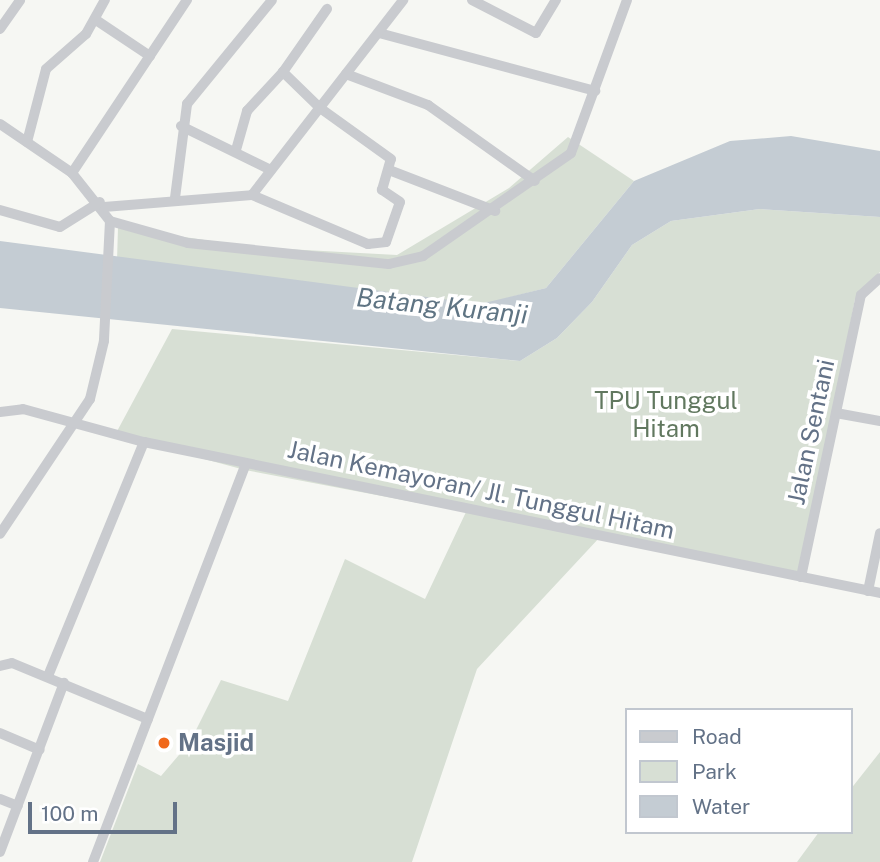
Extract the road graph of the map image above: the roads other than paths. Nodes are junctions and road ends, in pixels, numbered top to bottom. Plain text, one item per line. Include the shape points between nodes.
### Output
1 (20, 0) edge
2 (105, 0) edge
3 (187, 0) edge
4 (272, 0) edge
5 (403, 0) edge
6 (472, 0) edge
7 (556, 0) edge
8 (627, 0) edge
9 (327, 9) dead end
10 (96, 20) junction
11 (0, 29) edge
12 (379, 33) junction
13 (150, 57) junction
14 (284, 72) junction
15 (346, 74) junction
16 (595, 91) junction
17 (320, 108) junction
18 (0, 124) edge
19 (180, 126) junction
20 (27, 142) junction
21 (236, 150) junction
22 (271, 170) junction
23 (389, 170) junction
24 (72, 173) junction
25 (535, 181) junction
26 (252, 195) junction
27 (175, 198) junction
28 (102, 204) junction
29 (0, 210) edge
30 (495, 211) junction
31 (110, 221) junction
32 (880, 278) edge
33 (1, 409) edge
34 (836, 413) junction
35 (880, 421) edge
36 (74, 427) junction
37 (144, 442) junction
38 (246, 464) junction
39 (880, 533) edge
40 (0, 534) edge
41 (801, 577) junction
42 (868, 590) junction
43 (880, 593) edge
44 (0, 666) edge
45 (48, 676) junction
46 (64, 683) junction
47 (149, 719) junction
48 (0, 733) edge
49 (40, 750) junction
50 (0, 799) edge
51 (18, 806) junction
52 (0, 852) edge
53 (93, 862) edge

1 - 11 street
2 - 10 street
3 - 13 street
4 - 19 street via 192,94
5 - 12 street
6 - 7 street via 536,33
8 - 16 street
9 - 14 street
10 - 13 street
10 - 20 street via 48,65
12 - 15 street
12 - 16 street
13 - 24 street
14 - 17 street
14 - 21 street via 247,111
15 - 17 street
15 - 25 street via 428,105
16 - 25 street via 576,147
17 - 22 street
17 - 23 street via 391,158
18 - 20 street
19 - 21 street
19 - 27 street
20 - 24 street
21 - 22 street
22 - 26 street
23 - 26 street via 382,190 400,202 382,244 368,244
23 - 30 street
24 - 28 street
25 - 30 street
26 - 27 street
27 - 28 street
28 - 29 street via 60,227
28 - 31 street
30 - 31 street via 423,256 389,264 188,243
31 - 36 street via 104,341 90,399
32 - 34 street, Jalan Sentani via 861,295
33 - 36 street, Jalan Kemayoran/ Jl. Tunggul Hitam
34 - 35 street
34 - 41 street, Jalan Sentani
36 - 37 street, Jalan Kemayoran/ Jl. Tunggul Hitam
36 - 40 street
37 - 38 street, Jalan Kemayoran/ Jl. Tunggul Hitam
37 - 45 street
38 - 41 street, Jalan Kemayoran/ Jl. Tunggul Hitam
38 - 47 street
39 - 42 street
41 - 42 street, Jalan Kemayoran/ Jl. Tunggul Hitam
42 - 43 street, Jalan Kemayoran/ Jl. Tunggul Hitam
44 - 45 street via 12,663
45 - 46 street
46 - 47 street
46 - 49 street
47 - 53 street
48 - 49 street
49 - 51 street
50 - 51 street
51 - 52 street

